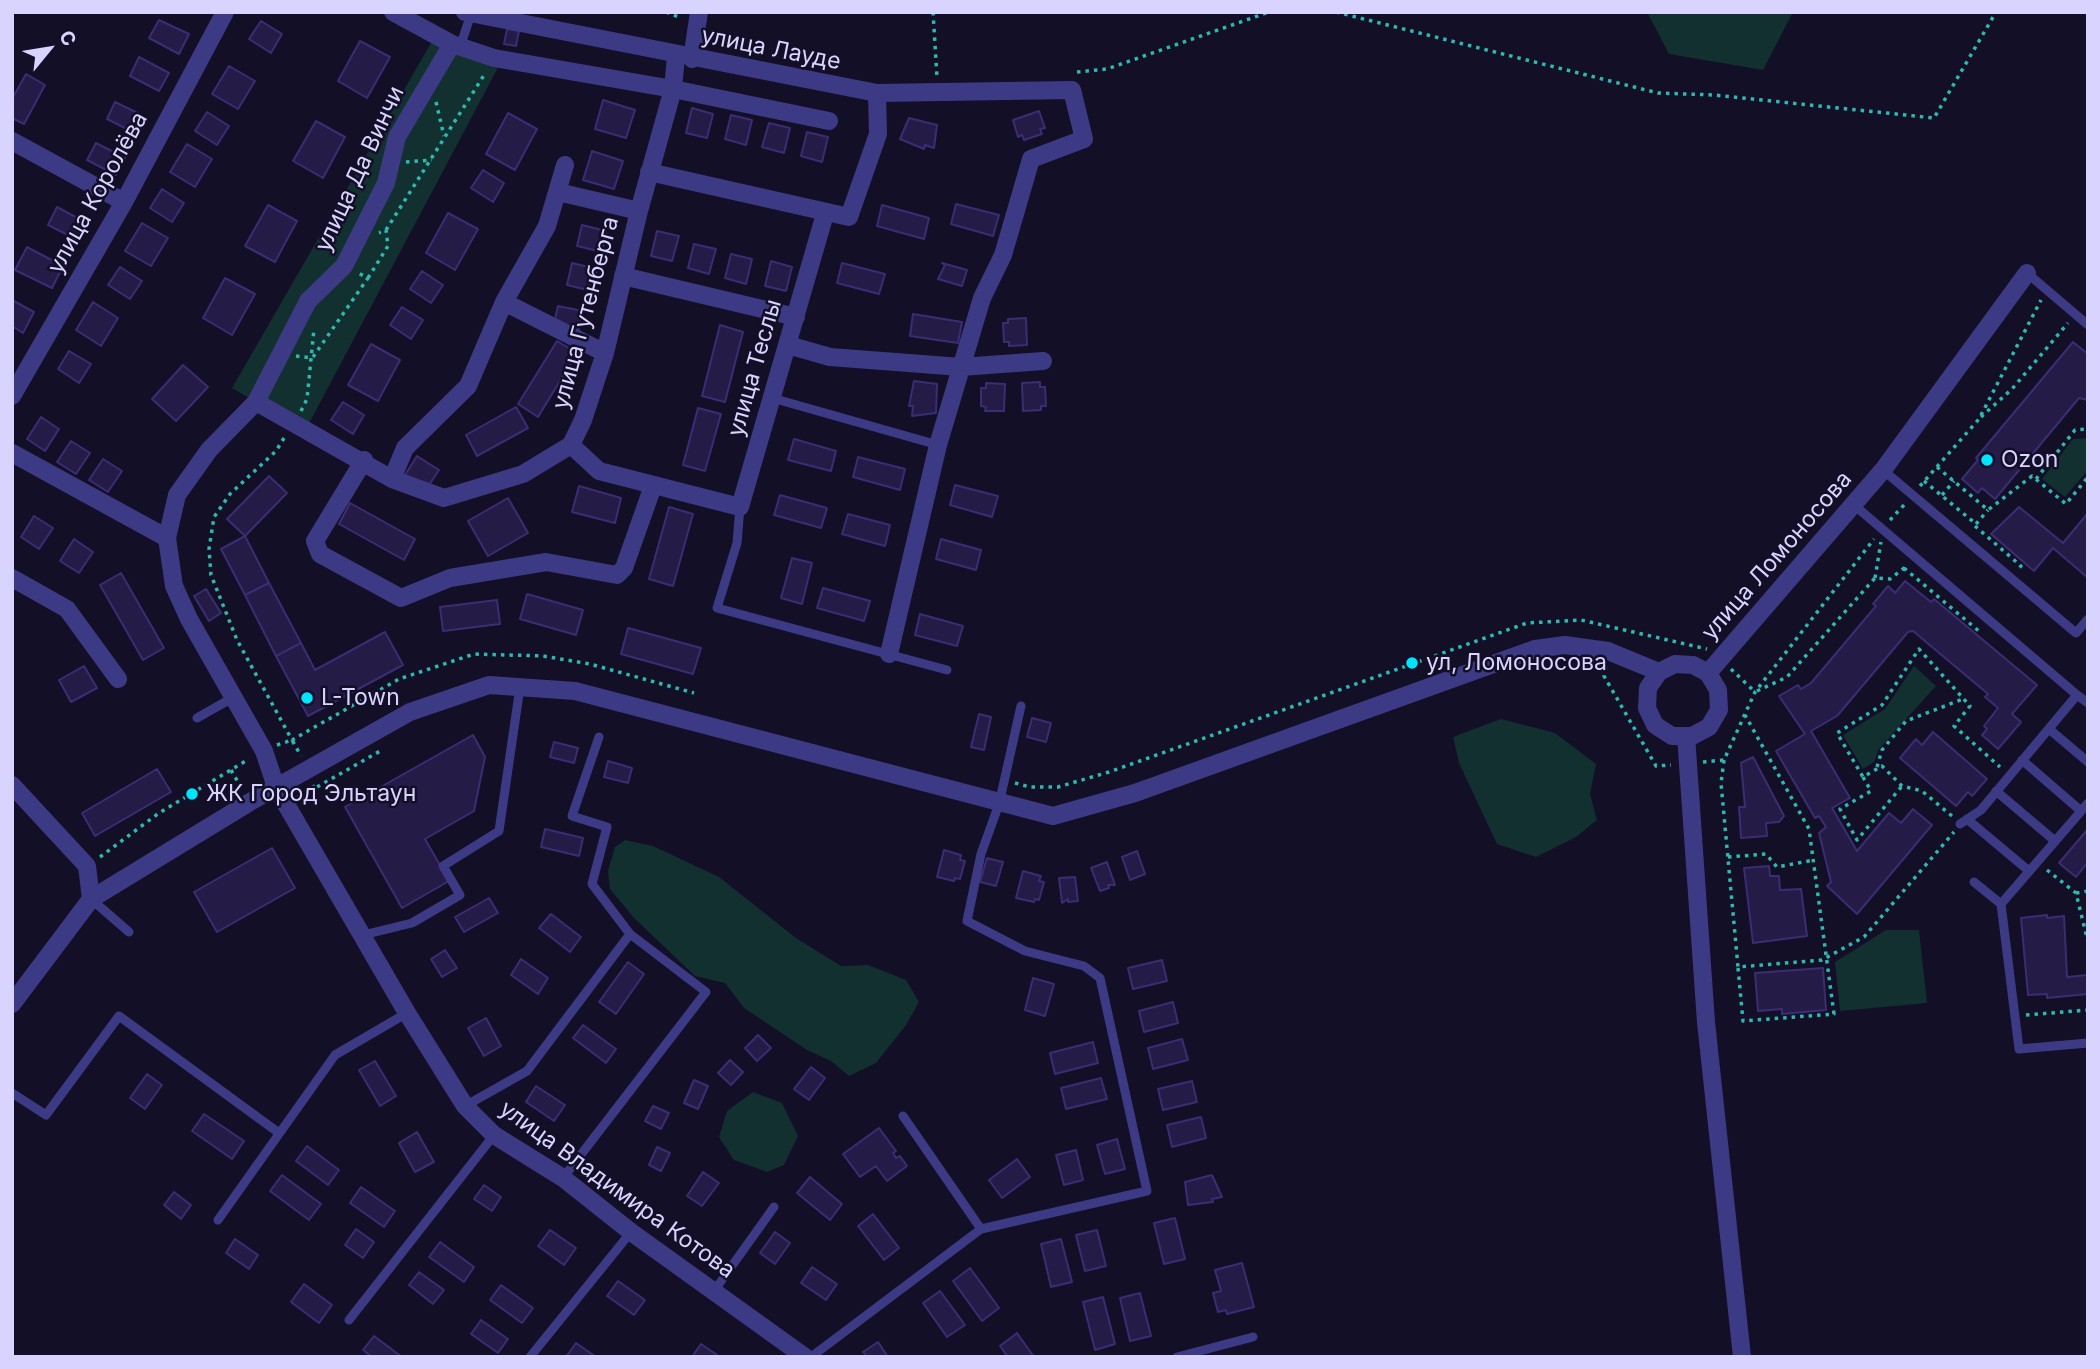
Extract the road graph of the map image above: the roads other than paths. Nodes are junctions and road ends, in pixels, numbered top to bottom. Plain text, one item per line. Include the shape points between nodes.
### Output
1 (225, 12) edge
2 (393, 12) edge
3 (699, 12) edge
4 (468, 13) edge
5 (456, 46) junction
6 (684, 57) junction
7 (673, 89) junction
8 (877, 93) junction
9 (829, 121) dead end
10 (12, 141) edge
11 (565, 164) dead end
12 (649, 172) junction
13 (558, 192) junction
14 (124, 202) junction
15 (639, 211) junction
16 (825, 214) junction
17 (2027, 273) joint
18 (623, 276) junction
19 (504, 302) junction
20 (796, 317) junction
21 (2088, 325) edge
22 (788, 345) junction
23 (605, 353) junction
24 (1043, 361) dead end
25 (961, 367) junction
26 (12, 396) edge
27 (772, 398) junction
28 (256, 402) junction
29 (571, 445) junction
30 (938, 445) junction
31 (12, 453) edge
32 (364, 460) junction
33 (1883, 470) junction
34 (392, 479) junction
35 (653, 486) junction
36 (1854, 505) junction
37 (740, 507) junction
38 (167, 538) junction
39 (12, 578) edge
40 (2088, 619) edge
41 (888, 654) junction
42 (947, 670) dead end
43 (1659, 672) junction
44 (1708, 673) junction
45 (118, 679) dead end
46 (520, 687) junction
47 (2077, 695) junction
48 (234, 697) junction
49 (2088, 703) edge
50 (1021, 706) dead end
51 (197, 718) dead end
52 (2049, 729) junction
53 (1686, 736) junction
54 (599, 737) dead end
55 (2022, 760) junction
56 (2088, 762) edge
57 (12, 785) edge
58 (276, 787) junction
59 (1996, 792) junction
60 (999, 804) junction
61 (2084, 806) edge
62 (2055, 841) junction
63 (2029, 871) junction
64 (1974, 882) dead end
65 (91, 899) junction
66 (2001, 904) junction
67 (129, 932) dead end
68 (630, 934) junction
69 (363, 935) junction
70 (12, 1004) edge
71 (407, 1013) junction
72 (2088, 1043) edge
73 (12, 1093) edge
74 (465, 1107) junction
75 (903, 1116) dead end
76 (279, 1133) junction
77 (494, 1135) junction
78 (563, 1178) junction
79 (774, 1207) dead end
80 (218, 1220) dead end
81 (981, 1229) junction
82 (631, 1232) junction
83 (714, 1291) junction
84 (349, 1320) dead end
85 (1253, 1337) dead end
86 (530, 1357) edge
87 (805, 1357) edge
88 (811, 1357) edge
89 (1177, 1357) edge
90 (1742, 1357) edge

1 - 14 street, улица Королёва
2 - 5 street
3 - 6 street, улица Гутенберга
4 - 5 lane, улица Да Винчи
4 - 6 street, улица Лауде
5 - 7 street via 494,58
5 - 28 street, улица Да Винчи via 397,136 386,183 344,265 309,301
6 - 7 street, улица Гутенберга
6 - 8 street, улица Лауде
7 - 9 street
7 - 12 street, улица Гутенберга
8 - 16 street via 878,134 849,218
8 - 25 street, улица Лауде via 1070,81 1084,139 1031,159 1003,255 982,298
10 - 14 street
11 - 13 street
12 - 15 street, улица Гутенберга
12 - 16 street
13 - 15 street
13 - 19 street via 547,226
14 - 26 street, улица Королёва
15 - 18 street, улица Гутенберга
16 - 20 street, улица Теслы
17 - 21 lane
17 - 33 street, улица Ломоносова
18 - 20 street
18 - 23 street, улица Гутенберга
19 - 23 street
19 - 34 street via 468,386 405,447
20 - 22 street, улица Теслы
22 - 25 street via 830,357
22 - 27 street, улица Теслы
23 - 29 street, улица Гутенберга
24 - 25 street
25 - 30 street
27 - 30 lane
27 - 37 street, улица Теслы
28 - 32 street, улица Гутенберга
28 - 38 street, улица Да Винчи via 209,450 177,495
29 - 34 street, улица Гутенберга via 523,474 444,498
29 - 35 street via 599,471
30 - 41 street
31 - 38 street
32 - 34 street, улица Гутенберга
32 - 35 street via 315,541 320,554 401,598 450,578 546,562 617,575 624,568
33 - 36 street, улица Ломоносова
33 - 40 lane via 2076,633
35 - 37 street
36 - 44 street, улица Ломоносова
36 - 47 lane
37 - 41 lane via 737,543 717,608
38 - 48 street, улица Да Винчи via 174,586
39 - 45 street via 67,609
41 - 42 lane
43 - 44 street via 1684,664
43 - 53 street via 1648,688 1647,708 1656,726 1672,736
43 - 60 street via 1608,651 1565,645 1535,649 1099,805 1053,816
44 - 53 street via 1718,690 1719,710 1709,727
46 - 58 street via 489,685 410,712
46 - 60 street via 575,691
46 - 69 lane via 499,831 443,866 460,895 412,923
47 - 49 lane
47 - 52 lane
48 - 51 lane
48 - 58 street, улица Да Винчи via 264,751
50 - 60 lane
52 - 55 lane
52 - 56 lane
53 - 90 street via 1706,1022
54 - 68 lane via 572,816 607,827 592,884
55 - 59 lane
55 - 61 lane
57 - 65 street via 87,866
58 - 65 street
58 - 69 street, улица Владимира Котова
59 - 62 lane
59 - 63 lane via 1981,810 1963,821
60 - 81 lane via 981,854 967,921 1026,951 1084,967 1100,978 1147,1191
61 - 62 lane
62 - 63 lane
63 - 66 lane
64 - 66 lane
65 - 67 lane
65 - 70 street
66 - 72 lane via 2019,1049
68 - 74 lane via 527,1071
68 - 78 lane via 706,992
69 - 71 street, улица Владимира Котова
71 - 74 street, улица Владимира Котова
71 - 76 lane via 335,1055
73 - 76 lane via 46,1115 119,1016
74 - 77 street, улица Владимира Котова
75 - 81 lane
76 - 80 lane
77 - 78 street, улица Владимира Котова
77 - 84 lane
78 - 82 street, улица Владимира Котова
79 - 83 lane
81 - 88 lane
82 - 83 street, улица Владимира Котова
82 - 86 lane
83 - 87 street, улица Владимира Котова
85 - 89 lane

